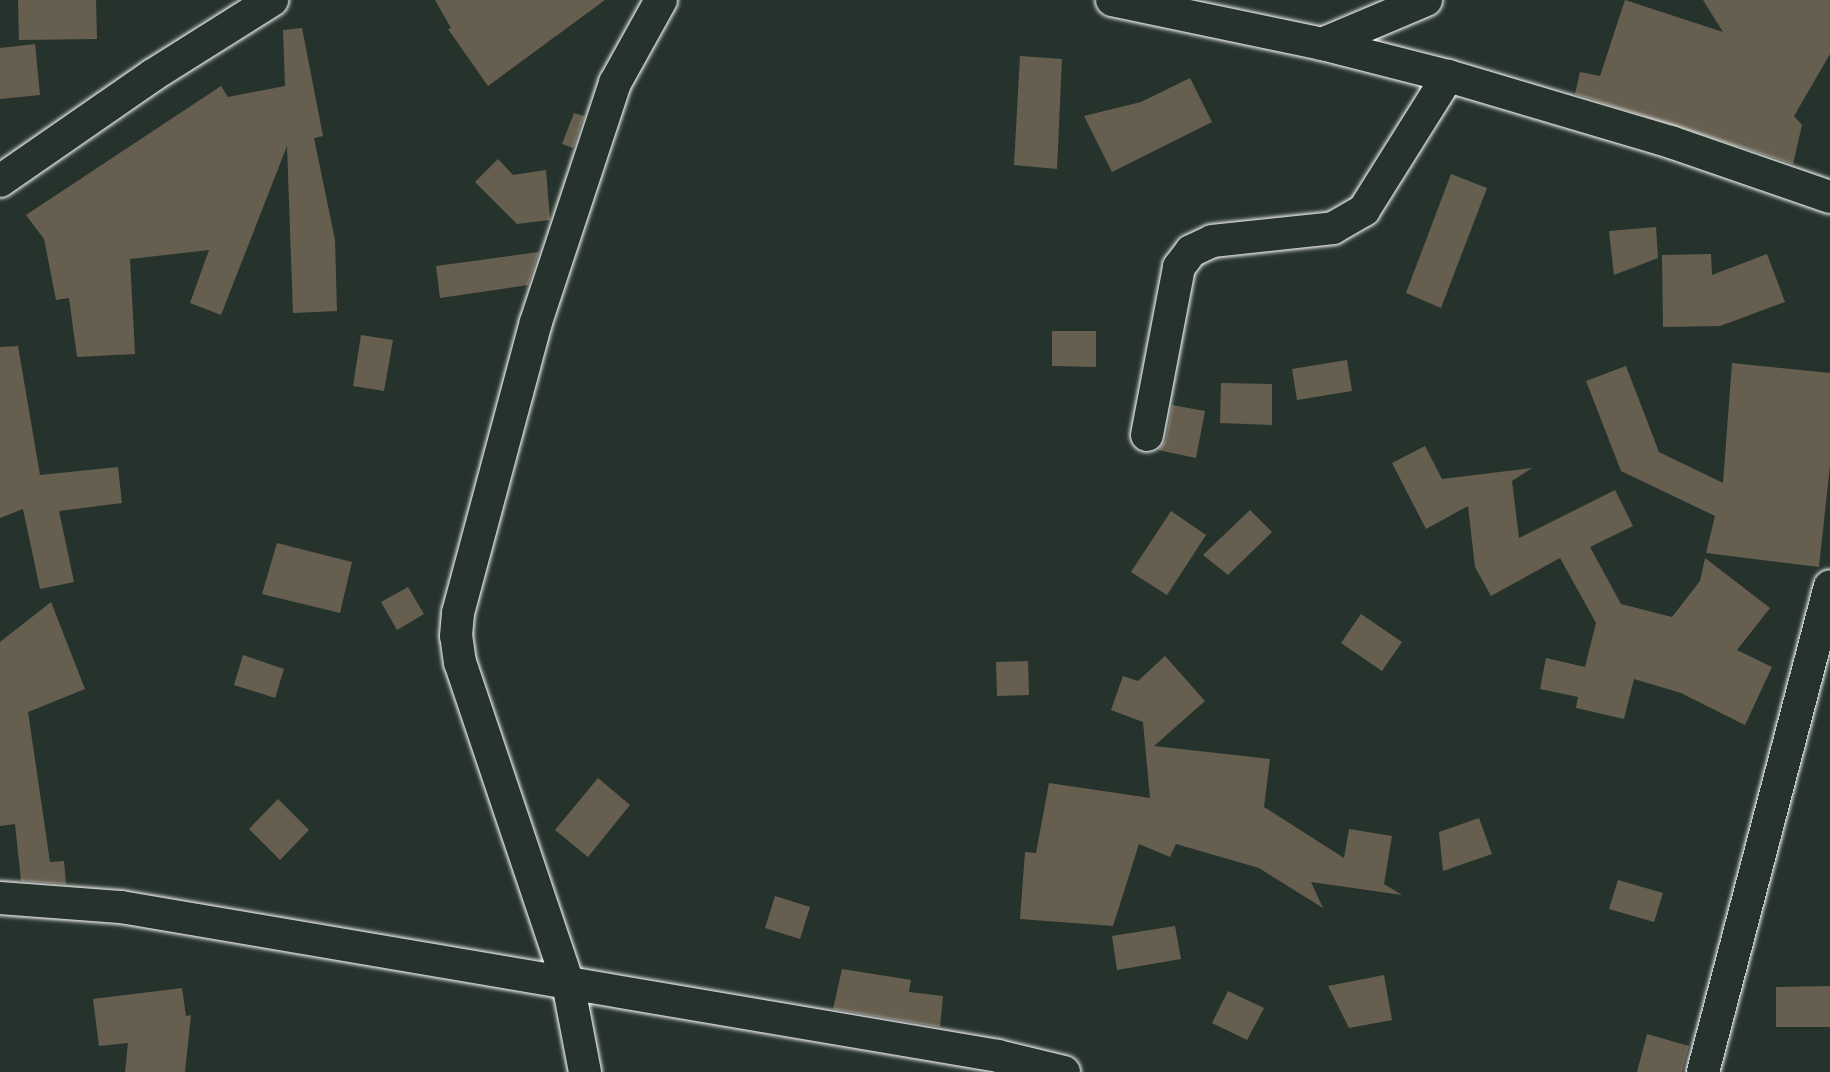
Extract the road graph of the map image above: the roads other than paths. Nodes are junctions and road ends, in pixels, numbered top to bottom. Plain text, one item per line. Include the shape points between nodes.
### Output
1 (272, 0) edge
2 (661, 0) edge
3 (1112, 0) edge
4 (1426, 0) edge
5 (1322, 44) junction
6 (1448, 76) junction
7 (0, 181) edge
8 (1830, 197) edge
9 (1147, 435) dead end
10 (1830, 586) edge
11 (0, 898) edge
12 (568, 983) junction
13 (585, 1072) edge
14 (1064, 1072) edge
15 (1703, 1072) edge

1 - 7 street
2 - 12 street via 615,83 536,322 458,613 460,663
3 - 5 street
4 - 5 street
5 - 6 street
6 - 8 street via 1671,142
6 - 9 street via 1364,210 1333,228 1212,241 1191,251 1179,267
10 - 15 street
11 - 12 street via 121,907
12 - 13 street
12 - 14 street via 998,1056

